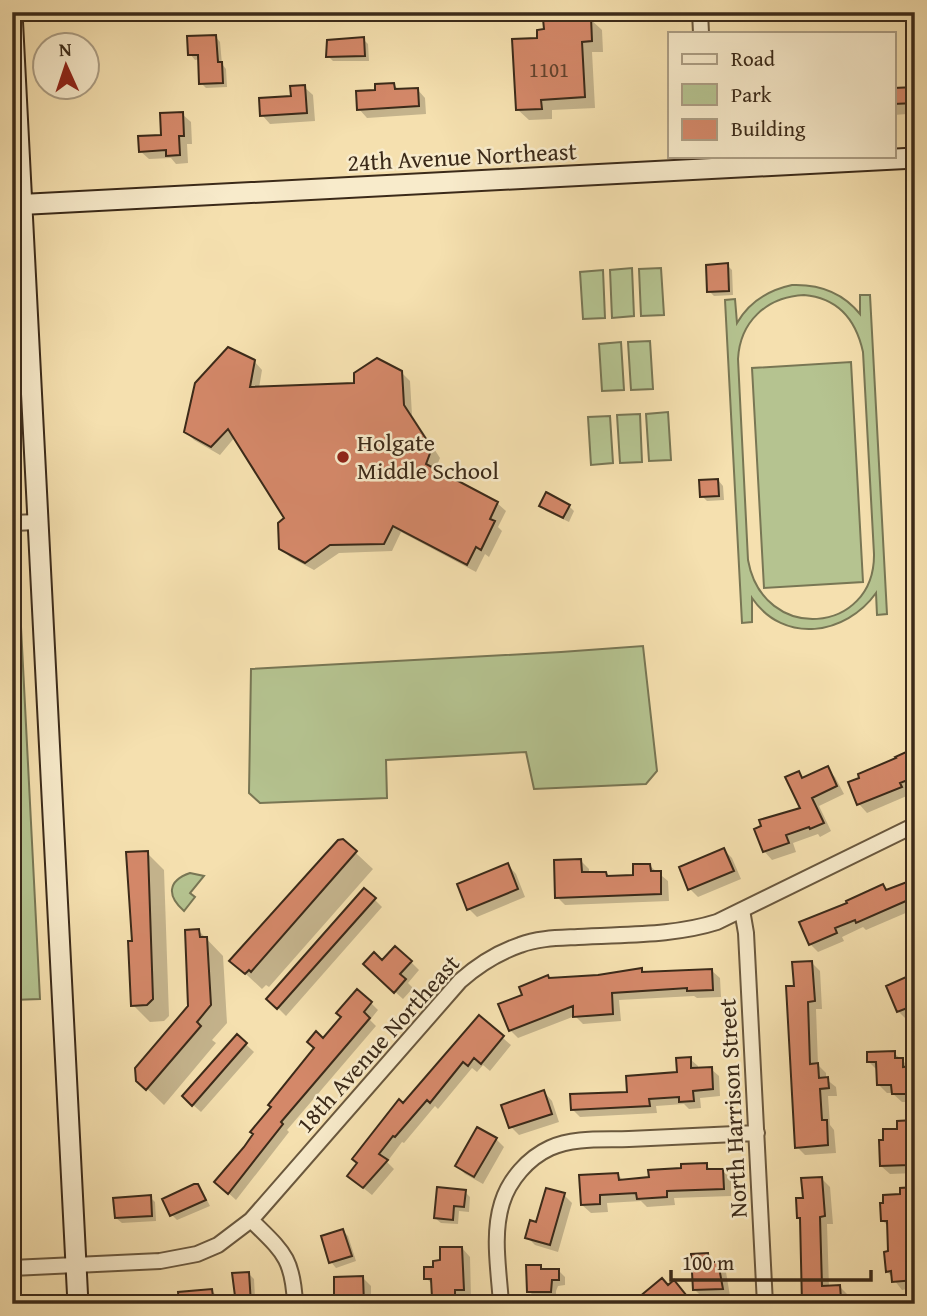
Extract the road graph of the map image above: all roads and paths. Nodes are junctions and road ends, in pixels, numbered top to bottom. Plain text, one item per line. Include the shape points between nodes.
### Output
1 (12, 12) edge
2 (700, 12) edge
3 (701, 32) edge
4 (915, 158) edge
5 (708, 162) edge
6 (17, 205) edge
7 (21, 336) edge
8 (38, 522) junction
9 (12, 523) edge
10 (915, 825) edge
11 (742, 910) junction
12 (757, 1133) junction
13 (251, 1220) junction
14 (76, 1265) junction
15 (12, 1268) edge
16 (78, 1304) edge
17 (295, 1304) edge
18 (501, 1304) edge
19 (765, 1304) edge

1 - 6 street
2 - 3 street
4 - 5 street, 24th Avenue Northeast
5 - 6 street, 24th Avenue Northeast
6 - 7 street
7 - 8 street
8 - 9 street
8 - 14 street
10 - 11 street, 18th Avenue Northeast
11 - 12 street, North Harrison Street
11 - 13 street, 18th Avenue Northeast via 703,927 554,938 521,944 488,959 460,981
12 - 18 street via 583,1141 537,1156 502,1201 497,1225
12 - 19 street, North Harrison Street
13 - 14 street, 18th Avenue Northeast via 218,1245 197,1254 160,1261
13 - 17 street via 283,1252 293,1275
14 - 15 street, 18th Avenue Northeast
14 - 16 street

